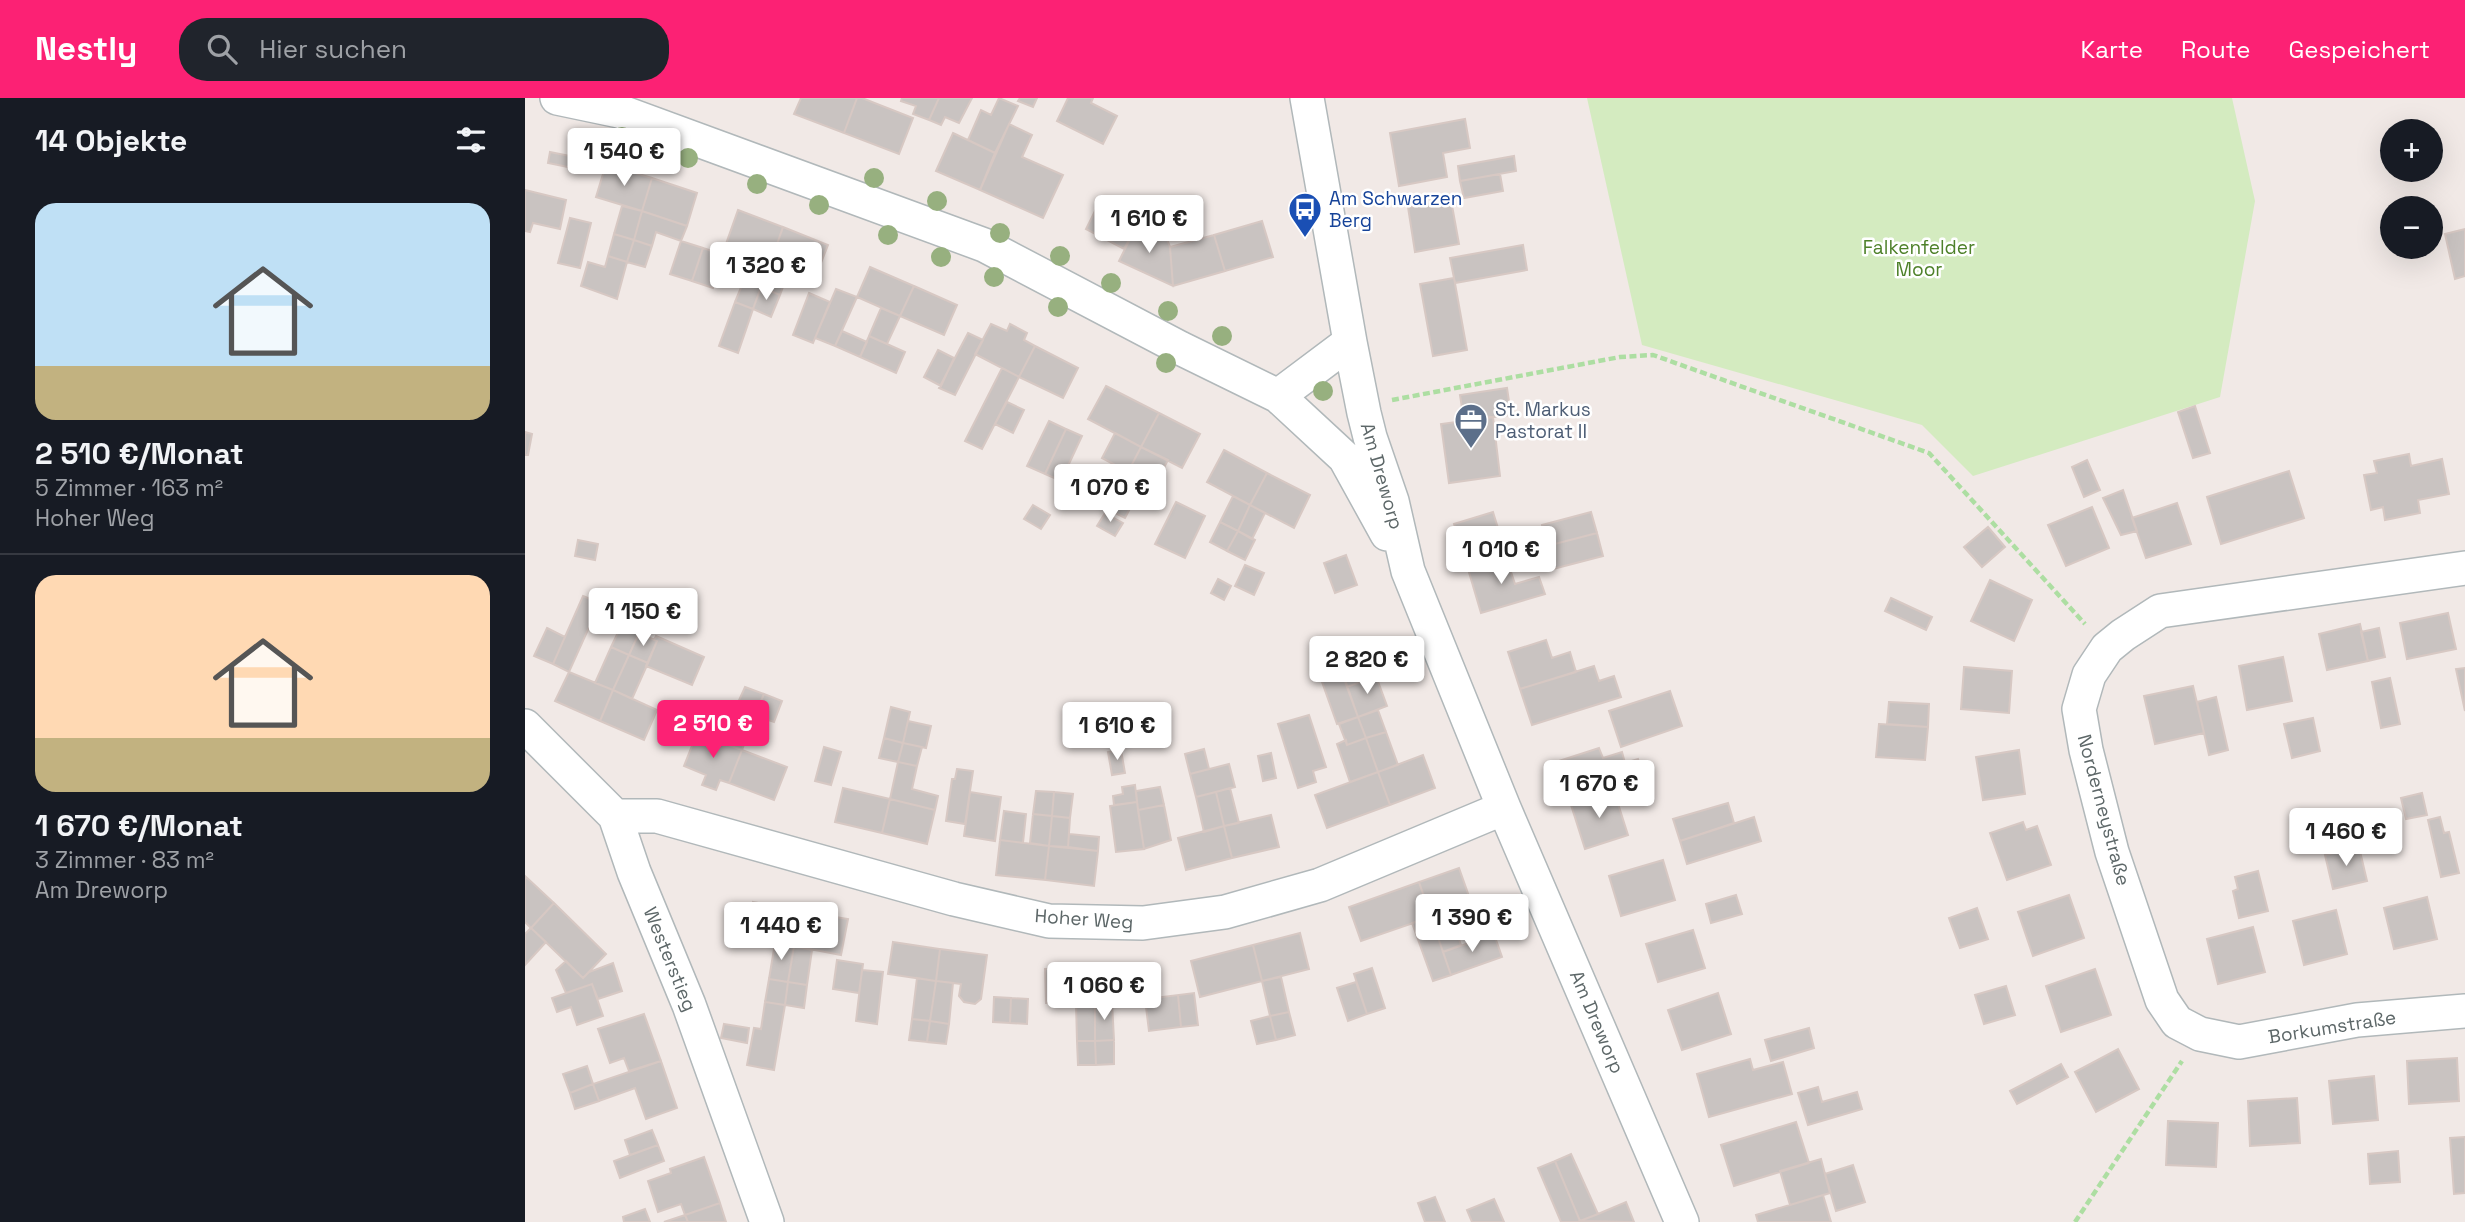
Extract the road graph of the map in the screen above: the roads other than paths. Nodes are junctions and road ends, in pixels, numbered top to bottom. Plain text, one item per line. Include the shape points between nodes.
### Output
1 (558, 98) edge
2 (1307, 98) edge
3 (620, 104) edge
4 (1350, 342) junction
5 (1278, 396) junction
6 (2465, 568) edge
7 (1408, 570) junction
8 (525, 726) edge
9 (1504, 808) junction
10 (615, 816) junction
11 (2465, 1011) edge
12 (2200, 1034) joint
13 (767, 1222) edge
14 (1682, 1222) edge

1 - 3 street
2 - 4 street, Am Dreworp
3 - 5 street via 984,245
4 - 5 street
4 - 7 street, Am Dreworp via 1370,437 1392,501
5 - 7 street via 1345,458
6 - 12 street, Norderneystraße via 2160,611 2107,648 2089,676 2079,709 2112,852 2162,1000 2177,1022
7 - 9 street, Am Dreworp
8 - 10 street, Westerstieg
9 - 10 street, Hoher Weg via 1320,885 1225,912 1143,923 1049,921 657,816
9 - 14 street, Am Dreworp
10 - 13 street, Westerstieg
11 - 12 street, Borkumstraße via 2357,1020 2239,1042

